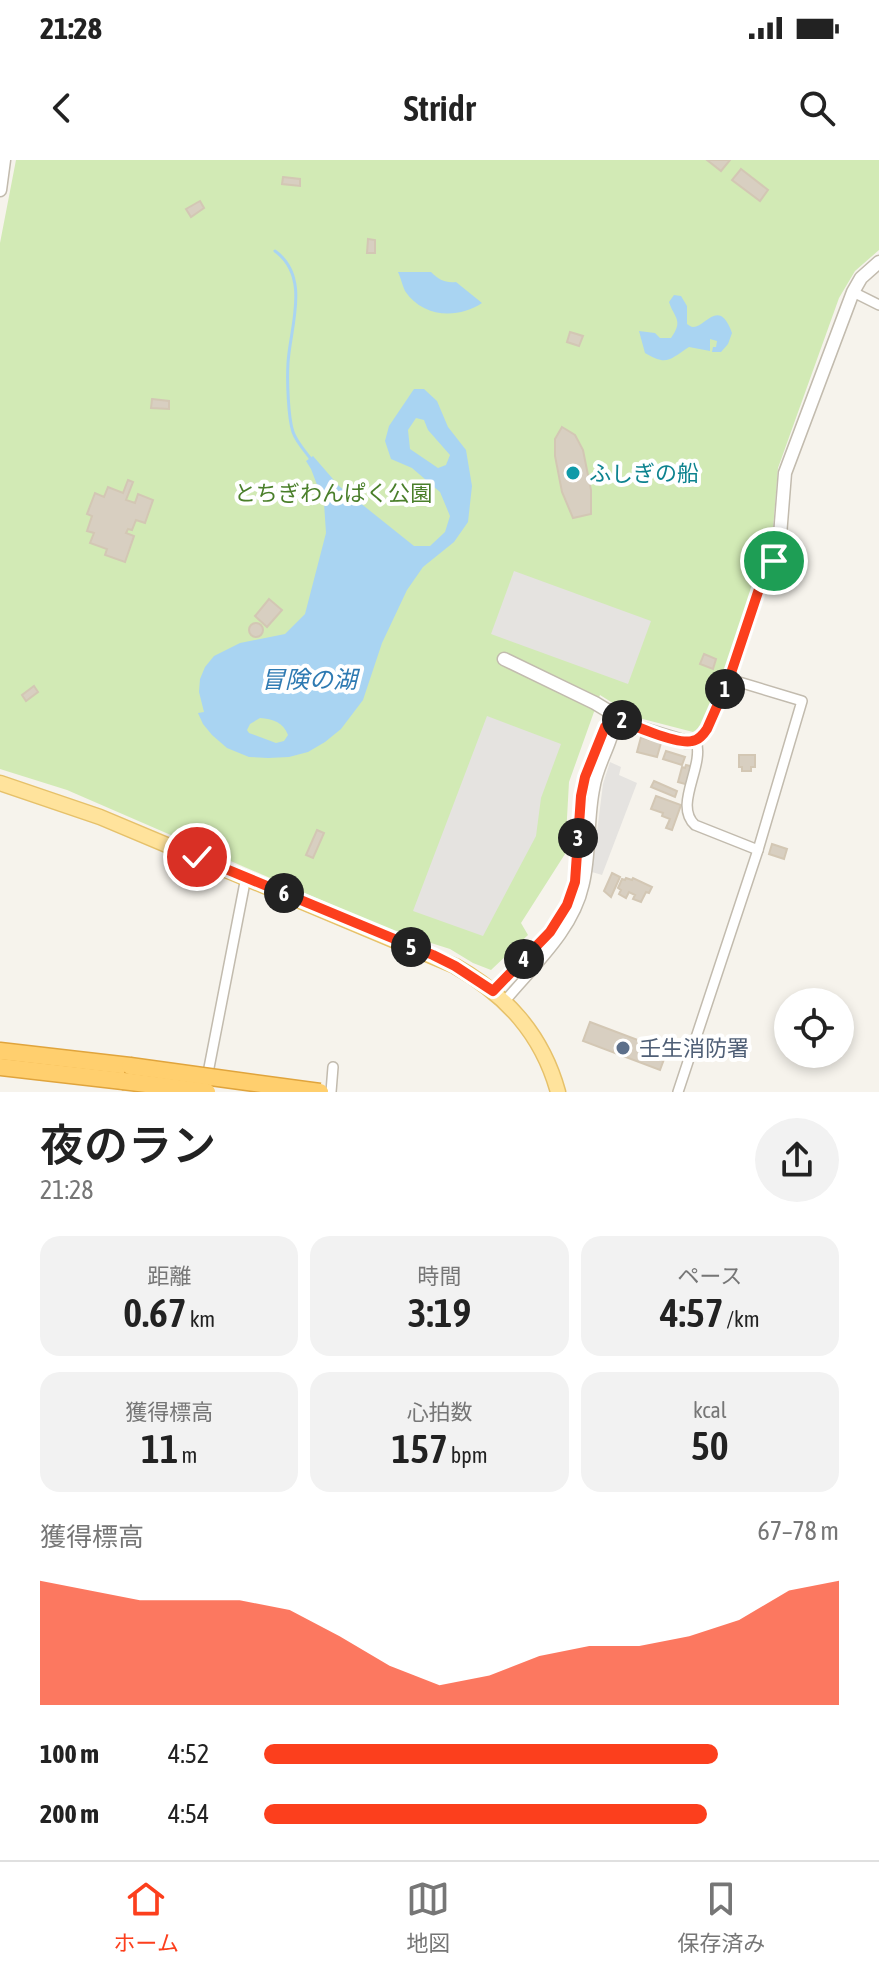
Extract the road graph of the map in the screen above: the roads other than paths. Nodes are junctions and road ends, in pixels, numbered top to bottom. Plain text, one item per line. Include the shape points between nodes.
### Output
1 (4, 160) edge
2 (0, 190) edge
3 (879, 262) edge
4 (853, 292) junction
5 (879, 305) edge
6 (504, 659) dead end
7 (729, 679) junction
8 (616, 717) junction
9 (696, 741) junction
10 (0, 783) edge
11 (758, 850) junction
12 (246, 877) junction
13 (499, 996) junction
14 (0, 1051) edge
15 (333, 1067) dead end
16 (0, 1070) edge
17 (126, 1073) junction
18 (206, 1092) edge
19 (320, 1092) edge
20 (331, 1092) edge
21 (558, 1092) edge
22 (678, 1092) edge

1 - 2 street
3 - 4 street
4 - 5 street
4 - 7 street via 785,473 779,548 759,589
6 - 8 street
7 - 9 street via 707,729
7 - 11 street via 802,701
8 - 9 street
8 - 13 street via 605,727 585,777 575,882 567,905
8 - 13 street via 592,798 584,885 575,911 558,938
9 - 11 street via 689,819
10 - 12 main road
11 - 22 street
12 - 13 main road via 455,966
12 - 18 street
13 - 21 main road via 546,1057
14 - 17 highway
15 - 20 street
16 - 17 highway via 86,1077
17 - 18 highway, bridge
17 - 19 highway, bridge

